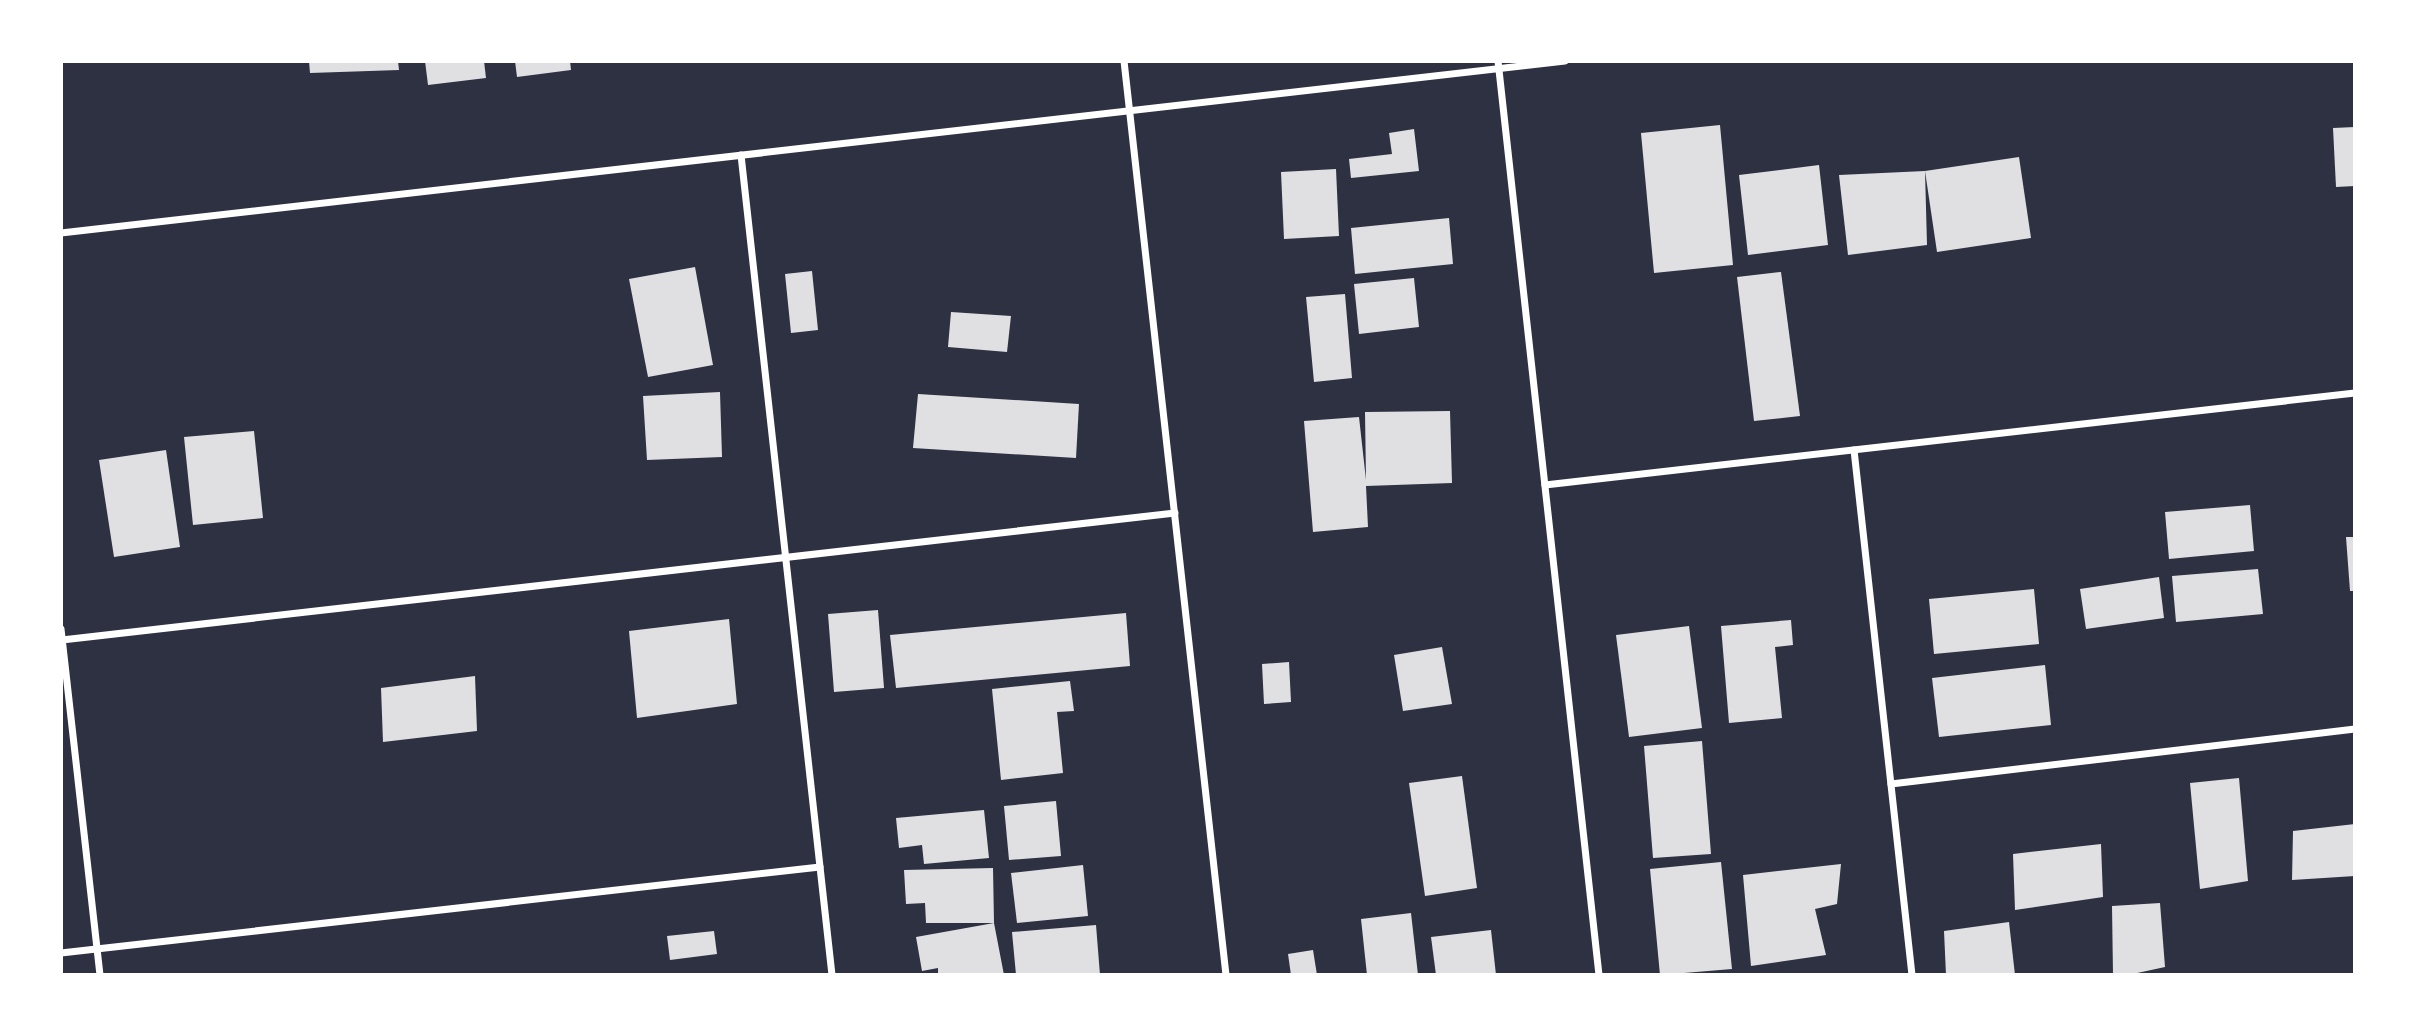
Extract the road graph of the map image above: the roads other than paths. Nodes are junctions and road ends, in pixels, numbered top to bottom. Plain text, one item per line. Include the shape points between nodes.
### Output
1 (1124, 61) edge
2 (1565, 61) edge
3 (1498, 65) edge
4 (1129, 110) junction
5 (741, 155) junction
6 (61, 233) edge
7 (2355, 393) edge
8 (1854, 450) junction
9 (1545, 485) junction
10 (1175, 513) junction
11 (786, 557) junction
12 (61, 629) edge
13 (62, 640) edge
14 (2355, 729) edge
15 (1891, 784) junction
16 (820, 867) junction
17 (97, 949) junction
18 (61, 953) edge
19 (100, 975) edge
20 (832, 975) edge
21 (1226, 975) edge
22 (1599, 975) edge
23 (1912, 975) edge

1 - 4 street
2 - 3 street
3 - 4 street
3 - 9 street
4 - 5 street
4 - 10 street
5 - 6 street
5 - 11 street
7 - 8 street
8 - 9 street
8 - 15 street
9 - 22 street
10 - 11 street
10 - 21 street
11 - 13 street
11 - 16 street
12 - 13 street
13 - 17 street
14 - 15 street
15 - 23 street
16 - 17 street
16 - 20 street
17 - 18 street
17 - 19 street

